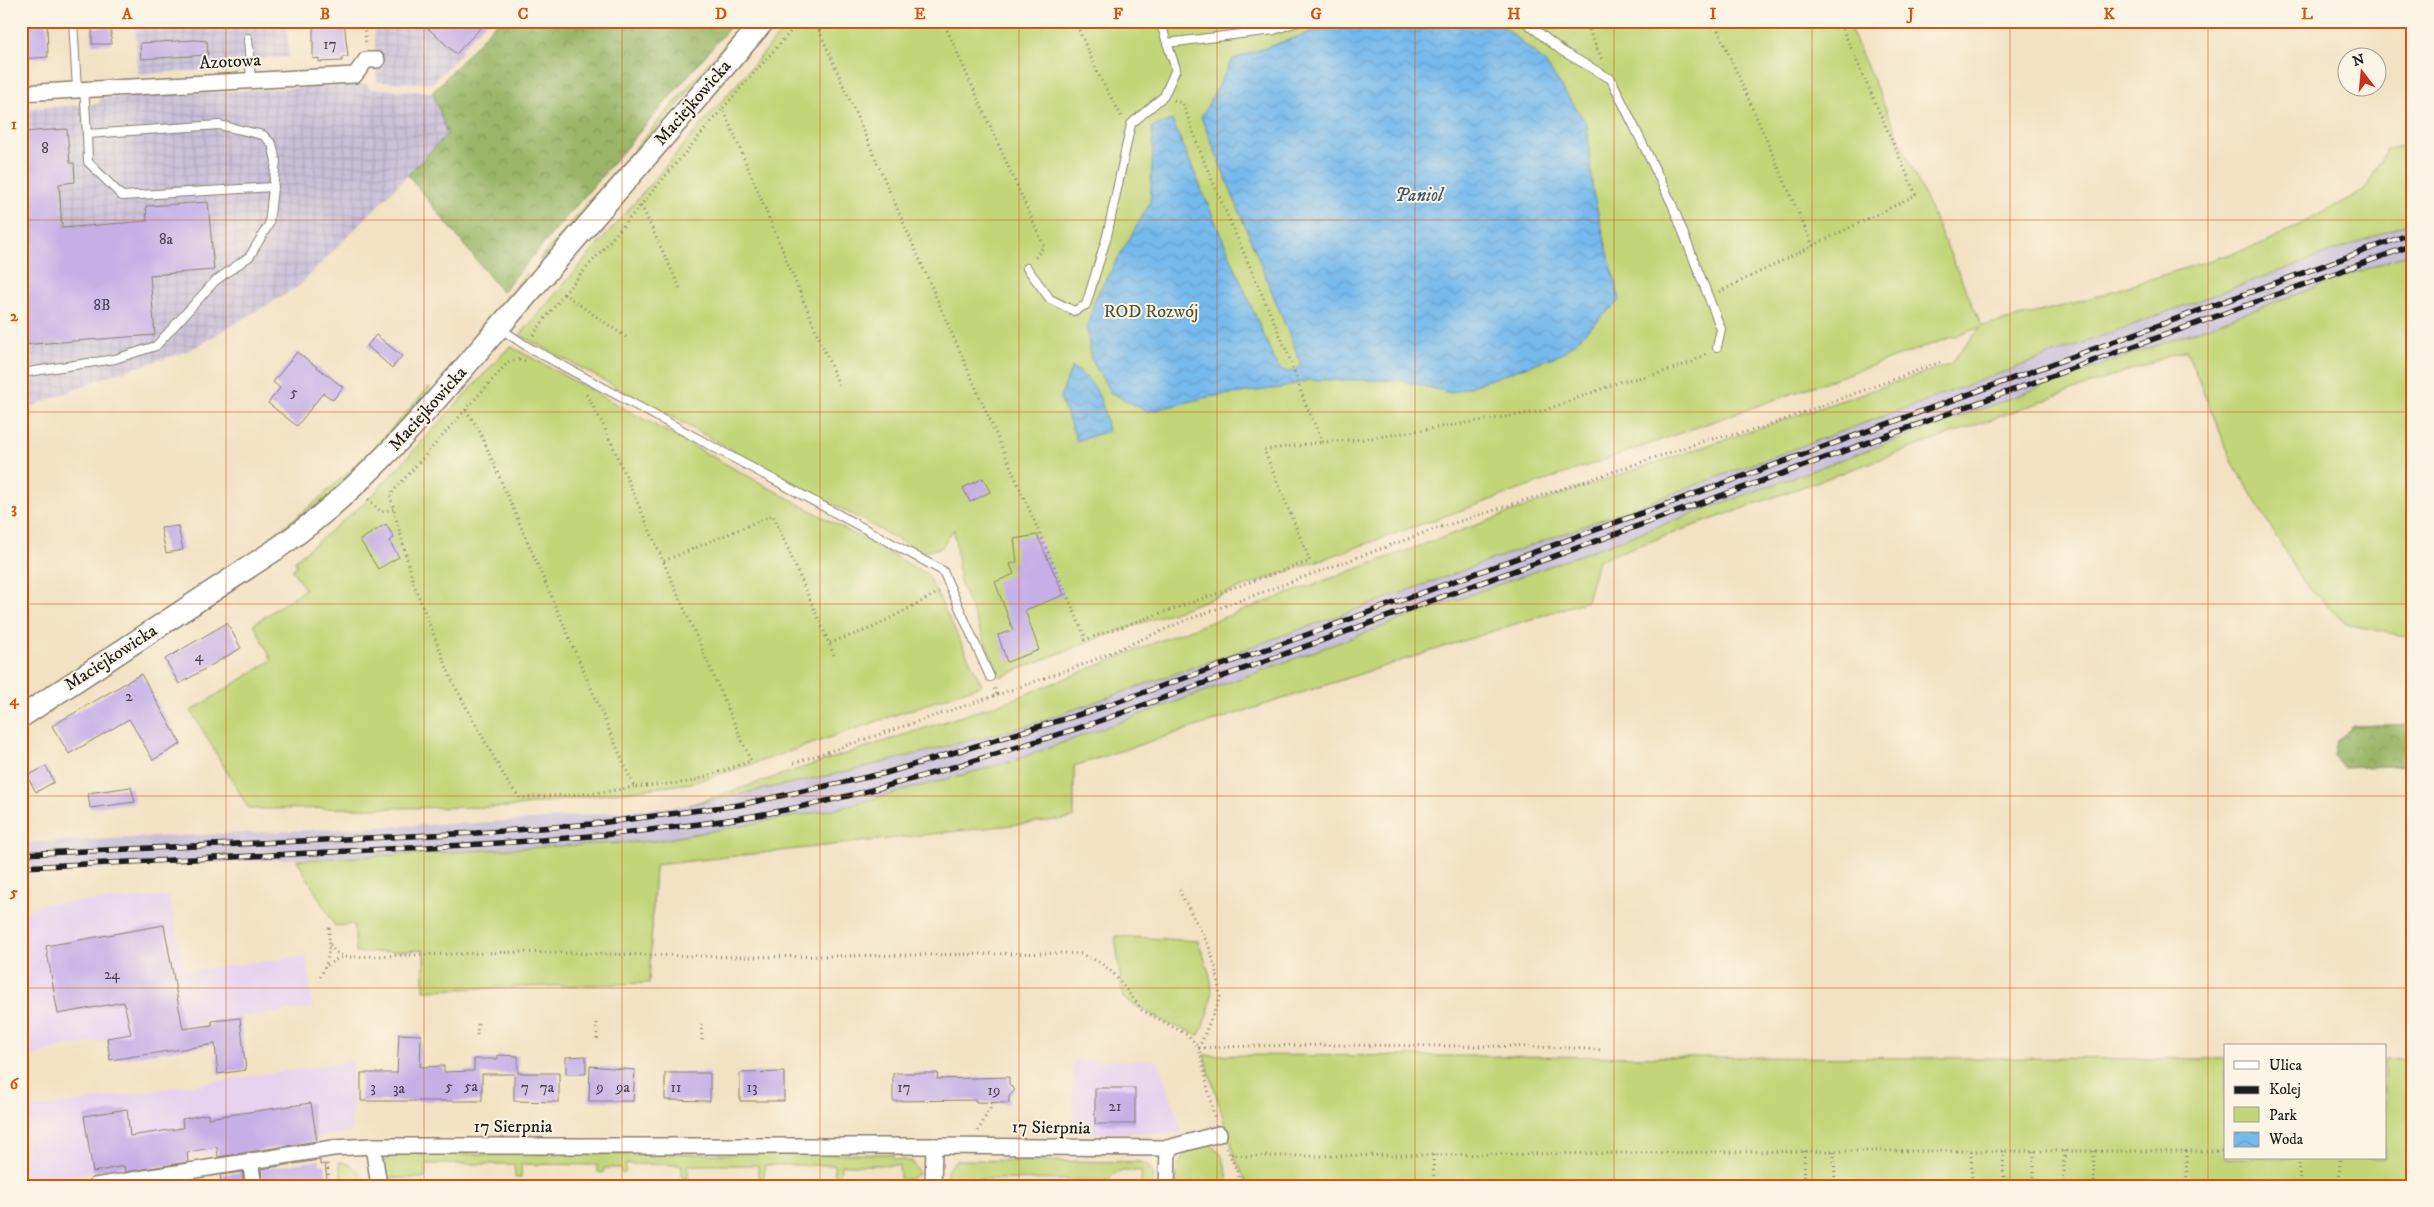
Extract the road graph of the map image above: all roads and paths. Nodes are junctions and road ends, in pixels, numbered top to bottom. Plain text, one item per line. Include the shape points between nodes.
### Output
1 (73, 21) edge
2 (364, 21) edge
3 (764, 21) edge
4 (800, 21) edge
5 (815, 21) edge
6 (943, 21) edge
7 (1075, 21) edge
8 (1160, 21) edge
9 (1300, 21) edge
10 (1524, 21) edge
11 (1586, 21) edge
12 (1714, 21) edge
13 (1839, 21) edge
14 (248, 38) dead end
15 (1167, 43) junction
16 (372, 60) joint
17 (1610, 78) junction
18 (251, 80) junction
19 (81, 89) junction
20 (21, 93) edge
21 (1164, 96) junction
22 (723, 108) junction
23 (1131, 124) junction
24 (87, 134) junction
25 (274, 187) junction
26 (641, 205) junction
27 (1813, 246) junction
28 (1027, 268) joint
29 (680, 288) dead end
30 (564, 294) junction
31 (1708, 297) junction
32 (499, 327) junction
33 (626, 337) dead end
34 (527, 346) junction
35 (1717, 347) joint
36 (519, 360) junction
37 (1943, 361) dead end
38 (532, 363) dead end
39 (21, 374) edge
40 (840, 388) dead end
41 (578, 389) dead end
42 (466, 410) junction
43 (1323, 442) junction
44 (364, 495) dead end
45 (393, 509) junction
46 (664, 561) junction
47 (951, 586) junction
48 (830, 644) junction
49 (836, 657) dead end
50 (990, 677) joint
51 (997, 695) junction
52 (21, 718) edge
53 (794, 763) dead end
54 (634, 787) junction
55 (1179, 890) dead end
56 (329, 924) dead end
57 (329, 942) junction
58 (347, 957) junction
59 (327, 965) junction
60 (320, 977) dead end
61 (597, 1019) dead end
62 (478, 1024) dead end
63 (701, 1024) dead end
64 (477, 1035) dead end
65 (597, 1039) dead end
66 (702, 1040) dead end
67 (1199, 1048) junction
68 (1602, 1050) dead end
69 (991, 1103) dead end
70 (978, 1132) dead end
71 (1219, 1134) junction
72 (373, 1146) junction
73 (934, 1146) junction
74 (1168, 1148) junction
75 (1804, 1151) junction
76 (1834, 1151) junction
77 (1971, 1151) junction
78 (2003, 1151) junction
79 (2034, 1151) junction
80 (2064, 1151) junction
81 (2094, 1151) junction
82 (2186, 1151) junction
83 (2224, 1151) edge
84 (1231, 1154) junction
85 (1433, 1155) junction
86 (2300, 1160) edge
87 (2340, 1160) edge
88 (250, 1161) junction
89 (326, 1161) dead end
90 (170, 1180) edge
91 (1434, 1183) junction
92 (95, 1186) edge
93 (254, 1186) edge
94 (330, 1186) edge
95 (379, 1186) edge
96 (933, 1186) edge
97 (1167, 1186) edge
98 (1243, 1186) edge
99 (1429, 1186) edge
100 (1440, 1186) edge
101 (1805, 1186) edge
102 (1835, 1186) edge
103 (1972, 1186) edge
104 (2004, 1186) edge
105 (2034, 1186) edge
106 (2064, 1186) edge
107 (2094, 1186) edge
108 (2187, 1186) edge
109 (2300, 1186) edge
110 (2339, 1186) edge

1 - 19 lane
2 - 16 path
3 - 32 street, Maciejkowicka
4 - 22 path
5 - 43 path via 1085,640 1310,561 1264,450
6 - 28 path via 1044,246
7 - 23 path via 1100,78 1124,121
8 - 15 lane
9 - 15 lane via 1274,30
10 - 17 lane via 1562,51
11 - 17 path
12 - 27 path
13 - 27 path via 1916,195
14 - 18 lane
15 - 21 lane via 1176,69
16 - 18 street, Azotowa via 355,75
17 - 31 lane via 1672,204
18 - 19 street, Azotowa
19 - 20 street, Azotowa
19 - 24 lane
21 - 23 lane
21 - 43 path via 1184,104 1205,164
22 - 26 path
22 - 40 path
23 - 28 lane via 1108,236 1086,305 1074,311 1050,299
24 - 25 lane via 88,162 122,196
24 - 25 lane via 219,125 263,134 272,144 276,161
25 - 39 lane via 269,224 250,256 215,281 156,346 115,359
26 - 29 path
26 - 30 path
27 - 31 path
30 - 33 path
30 - 34 path
31 - 35 lane via 1721,330
32 - 34 lane
32 - 52 street, Maciejkowicka via 390,452 322,516
34 - 36 path
34 - 47 lane via 939,568
35 - 43 path via 1692,362 1620,382 1542,411 1365,439
36 - 38 path
36 - 42 path via 508,362
37 - 51 path via 1760,430 1707,440 1432,530 1184,620 1087,663
41 - 46 path via 586,394 603,424
42 - 45 path via 390,495
42 - 54 path via 479,430
44 - 45 path via 381,512
45 - 54 path via 414,585 452,683 508,783 520,798 598,793
46 - 48 path via 772,516
46 - 54 path via 751,761 690,782
47 - 48 path via 872,628
47 - 50 lane
48 - 49 path
50 - 51 path
51 - 53 path
55 - 67 path via 1209,946 1217,973 1220,997
56 - 57 path
57 - 58 path via 335,952
57 - 59 path
58 - 59 path
58 - 67 path via 520,952 747,957 1081,954 1101,963 1114,974 1142,1010 1188,1035
59 - 60 path
61 - 65 path
62 - 64 path
63 - 66 path
67 - 68 path via 1364,1045
67 - 71 path
69 - 70 path
71 - 74 street, 17 Sierpnia
71 - 84 path
72 - 73 street, 17 Sierpnia
72 - 88 street, 17 Sierpnia via 333,1148
72 - 95 street
73 - 74 street, 17 Sierpnia
73 - 96 street
74 - 97 street
75 - 76 path
75 - 85 path
75 - 101 path
76 - 77 path
76 - 102 path
77 - 78 path
77 - 103 path
78 - 79 path
78 - 104 path
79 - 80 path
79 - 105 path
80 - 81 path
80 - 106 path
81 - 82 path
81 - 107 path
82 - 83 path
82 - 108 path
84 - 85 path
84 - 98 path
85 - 91 path
86 - 109 path
87 - 110 path
88 - 90 street, 17 Sierpnia
88 - 93 street
89 - 94 path
90 - 92 street, 17 Sierpnia
91 - 99 path
91 - 100 path

